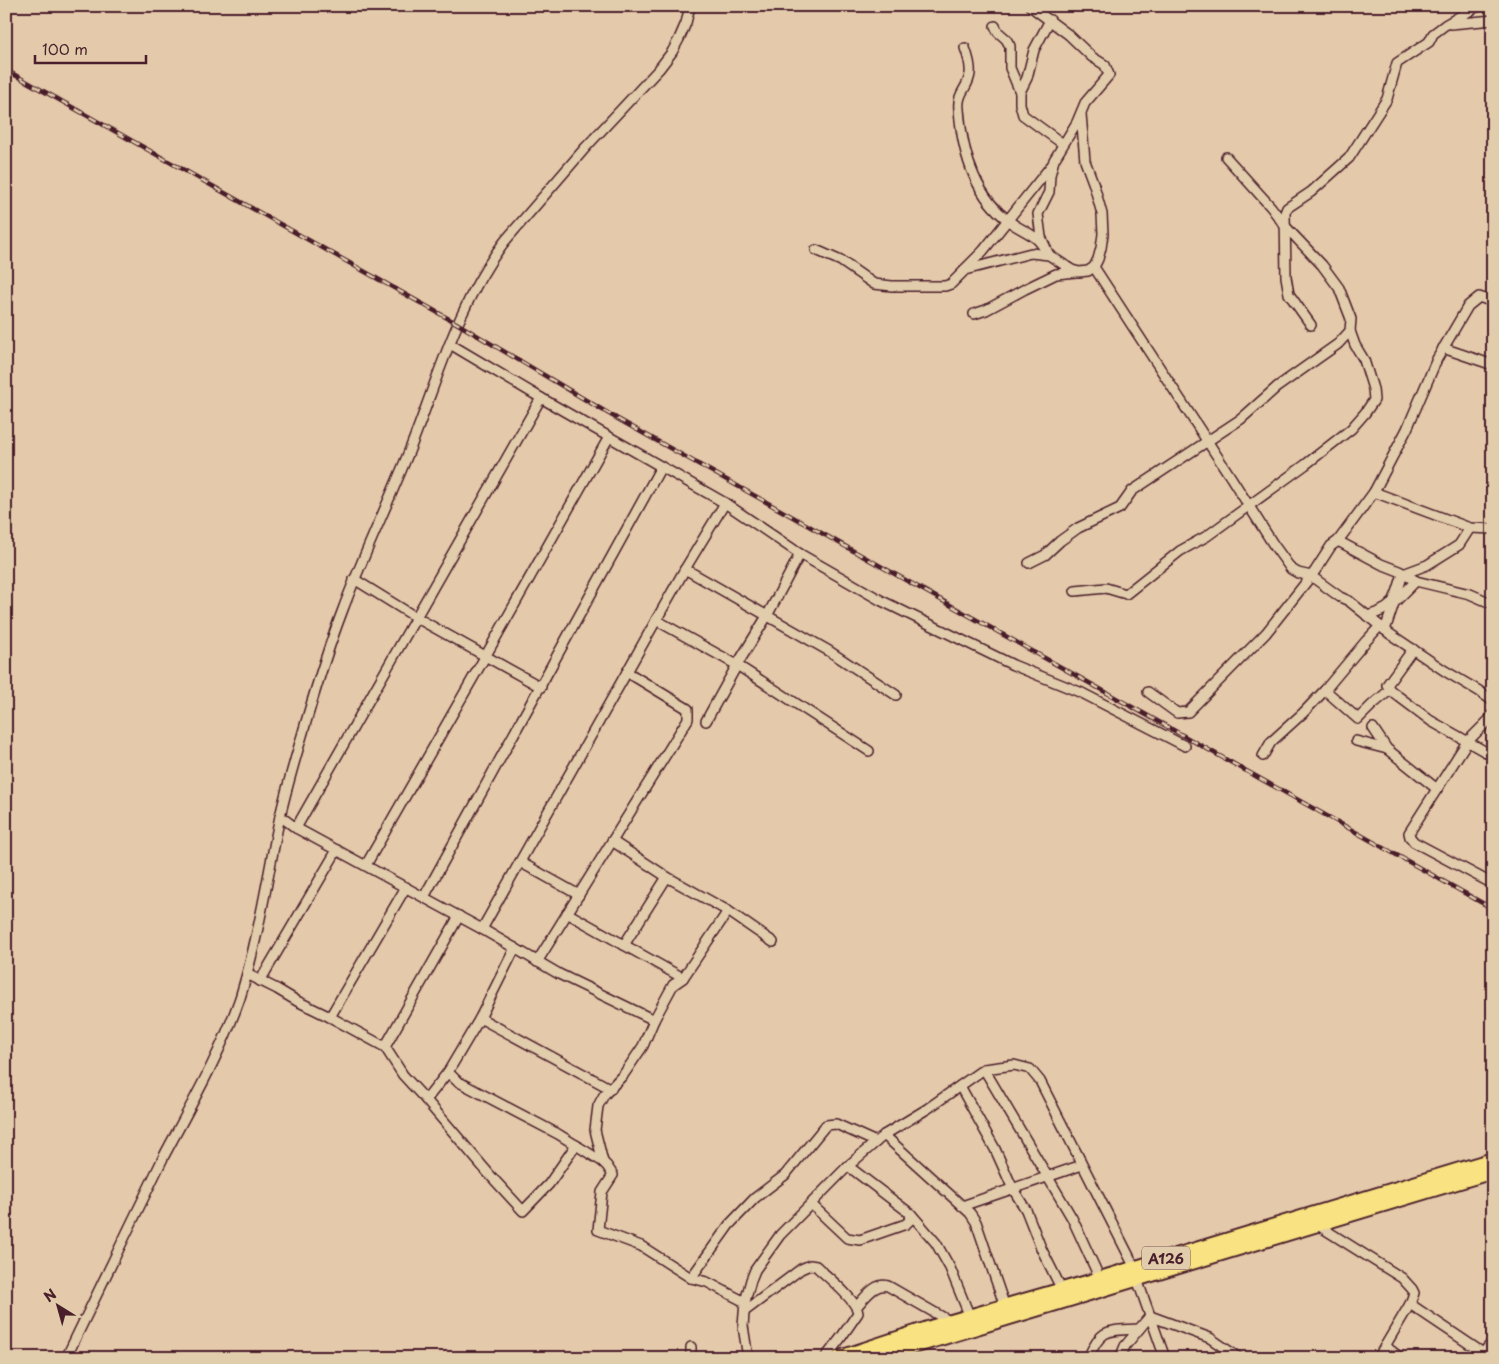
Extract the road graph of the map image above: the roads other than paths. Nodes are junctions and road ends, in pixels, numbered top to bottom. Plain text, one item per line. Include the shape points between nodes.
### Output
1 (690, 6) edge
2 (1030, 6) edge
3 (1478, 6) edge
4 (1050, 20) junction
5 (1493, 20) edge
6 (1445, 25) junction
7 (995, 26) dead end
8 (965, 48) dead end
9 (1020, 92) junction
10 (1081, 113) junction
11 (1063, 144) junction
12 (1226, 157) dead end
13 (1054, 160) junction
14 (1008, 221) junction
15 (1286, 226) junction
16 (816, 250) dead end
17 (1049, 255) junction
18 (1094, 267) junction
19 (965, 270) junction
20 (1079, 272) junction
21 (1493, 302) edge
22 (974, 314) dead end
23 (1311, 325) dead end
24 (1350, 331) junction
25 (450, 344) junction
26 (1444, 348) junction
27 (1493, 365) edge
28 (541, 398) junction
29 (609, 437) junction
30 (1208, 442) junction
31 (661, 467) junction
32 (1374, 492) junction
33 (725, 503) junction
34 (1248, 505) junction
35 (1470, 528) junction
36 (1493, 529) edge
37 (1338, 541) junction
38 (800, 554) junction
39 (1029, 563) dead end
40 (684, 569) junction
41 (1403, 574) junction
42 (1311, 576) junction
43 (354, 580) junction
44 (1416, 581) junction
45 (1075, 591) dead end
46 (1394, 603) junction
47 (1493, 604) edge
48 (767, 616) junction
49 (1367, 616) junction
50 (417, 618) junction
51 (656, 620) junction
52 (1382, 628) junction
53 (1413, 649) junction
54 (485, 657) junction
55 (737, 665) junction
56 (626, 672) junction
57 (541, 687) junction
58 (1325, 690) junction
59 (1390, 690) junction
60 (1148, 692) dead end
61 (896, 695) dead end
62 (1493, 701) edge
63 (1493, 713) edge
64 (706, 721) dead end
65 (1374, 728) dead end
66 (1356, 742) dead end
67 (1468, 742) junction
68 (1185, 746) dead end
69 (1387, 749) junction
70 (869, 751) dead end
71 (1263, 756) dead end
72 (1493, 756) edge
73 (1437, 788) junction
74 (280, 816) junction
75 (296, 828) junction
76 (612, 841) junction
77 (337, 850) junction
78 (520, 862) junction
79 (366, 865) junction
80 (667, 877) junction
81 (1493, 884) edge
82 (406, 887) junction
83 (580, 895) junction
84 (424, 897) junction
85 (728, 912) junction
86 (567, 913) junction
87 (459, 916) junction
88 (482, 929) junction
89 (773, 942) dead end
90 (624, 945) junction
91 (515, 948) junction
92 (537, 962) junction
93 (247, 974) junction
94 (683, 978) junction
95 (260, 981) junction
96 (330, 1016) junction
97 (480, 1018) junction
98 (654, 1020) junction
99 (385, 1047) junction
100 (984, 1069) junction
101 (448, 1072) junction
102 (960, 1086) junction
103 (611, 1089) junction
104 (426, 1100) junction
105 (884, 1134) junction
106 (876, 1142) junction
107 (576, 1145) junction
108 (1493, 1160) edge
109 (603, 1162) junction
110 (1082, 1165) junction
111 (848, 1166) junction
112 (1493, 1171) edge
113 (1048, 1177) junction
114 (1013, 1189) junction
115 (810, 1204) junction
116 (962, 1206) junction
117 (911, 1214) junction
118 (1316, 1224) junction
119 (1136, 1273) junction
120 (691, 1278) junction
121 (1100, 1279) junction
122 (1062, 1290) junction
123 (1410, 1304) junction
124 (745, 1306) junction
125 (856, 1306) junction
126 (1005, 1307) junction
127 (1150, 1316) junction
128 (970, 1317) junction
129 (951, 1322) junction
130 (1139, 1330) junction
131 (1493, 1341) edge
132 (1385, 1346) junction
133 (691, 1347) dead end
134 (1481, 1355) edge
135 (66, 1358) edge
136 (691, 1358) edge
137 (748, 1358) edge
138 (825, 1358) edge
139 (840, 1358) edge
140 (874, 1358) edge
141 (1088, 1358) edge
142 (1120, 1358) edge
143 (1165, 1358) edge
144 (1239, 1358) edge
145 (1378, 1358) edge
146 (1401, 1358) edge

1 - 25 street via 679,40 659,69 586,147 495,255 471,296
2 - 4 street
3 - 6 street
4 - 9 street via 1034,50
4 - 10 street via 1105,65 1109,75
5 - 6 street
6 - 15 street via 1433,34 1429,42 1397,63 1387,99 1349,158 1311,192 1287,208
7 - 9 street via 1010,46 1010,68
8 - 14 street via 970,74 959,96 958,108 965,151 983,195
9 - 11 street via 1023,115
10 - 11 street
10 - 18 street via 1085,161 1102,214 1102,248
11 - 13 street
12 - 15 street
13 - 14 street
13 - 17 street via 1049,192 1038,214 1041,237
14 - 17 street via 1036,238
14 - 19 street
15 - 23 street via 1289,294
15 - 24 street via 1339,288 1351,319
16 - 19 street via 841,261 874,284 945,286
17 - 19 street via 1031,253
17 - 20 street
18 - 20 street
18 - 30 street
20 - 22 street via 1056,274
21 - 26 street via 1479,298 1468,306
24 - 30 street via 1338,344
24 - 34 street via 1364,360 1374,400 1351,429
25 - 28 street
25 - 43 street via 412,445
26 - 27 street
26 - 32 street
28 - 29 street
28 - 50 street
29 - 31 street
29 - 54 street
30 - 34 street
30 - 39 street via 1132,491 1120,508 1078,528 1045,555
31 - 33 street
31 - 57 street
32 - 35 street
32 - 37 street
33 - 38 street
33 - 40 street
34 - 42 street via 1290,568 1298,574
34 - 45 street via 1207,536 1180,551 1126,594 1106,588
35 - 36 street
35 - 41 street via 1459,545 1427,565
37 - 41 street
37 - 42 street
38 - 48 street
38 - 68 street via 891,605 1013,665 1082,693
40 - 48 street
40 - 51 street
41 - 44 street
41 - 46 street
42 - 49 street
42 - 60 street via 1266,633 1188,712 1177,713
43 - 50 street
43 - 74 street via 309,712
44 - 46 street
44 - 47 street via 1470,594
46 - 49 street via 1382,612
46 - 52 street
48 - 55 street
48 - 61 street via 829,650
49 - 52 street
50 - 54 street
50 - 75 street
51 - 55 street
51 - 56 street
52 - 53 street
52 - 58 street via 1366,641
53 - 59 street via 1387,685
53 - 62 street
54 - 57 street
54 - 79 street
55 - 64 street
55 - 70 street
56 - 76 street via 688,709 689,714
56 - 78 street
57 - 84 street
58 - 59 street via 1358,719
58 - 71 street via 1271,742
59 - 67 street via 1431,721
63 - 67 street
65 - 69 street
66 - 69 street
67 - 72 street
67 - 73 street
69 - 73 street
73 - 81 street via 1409,833 1410,837
74 - 75 street
74 - 93 street
75 - 77 street
76 - 80 street
76 - 83 street
77 - 79 street
77 - 95 street
78 - 83 street
78 - 88 street
79 - 82 street
80 - 85 street
80 - 90 street
82 - 84 street
82 - 96 street
83 - 86 street
84 - 87 street
85 - 89 street
85 - 94 street
86 - 90 street
86 - 92 street
87 - 88 street
87 - 99 street
88 - 91 street
90 - 94 street
91 - 92 street
91 - 97 street
92 - 98 street
93 - 95 street
93 - 135 street via 229,1028
94 - 98 street via 673,985
95 - 96 street
96 - 99 street
97 - 101 street
97 - 103 street
98 - 103 street via 643,1046
99 - 104 street via 403,1075
100 - 102 street
100 - 110 street via 1014,1066 1030,1069 1040,1081
100 - 113 street
101 - 104 street
101 - 107 street via 457,1081
102 - 105 street
102 - 114 street
103 - 109 street via 598,1106 595,1130
104 - 107 street via 523,1211 549,1184
105 - 106 street
105 - 116 street
106 - 111 street
106 - 120 street via 836,1124 826,1125 785,1175 755,1198 729,1225
107 - 109 street
108 - 119 highway, A126
109 - 120 street via 613,1175 602,1192 598,1230 641,1246
110 - 113 street
110 - 119 street
111 - 115 street
111 - 117 street
112 - 118 highway, A126
113 - 114 street
113 - 121 street via 1072,1218
114 - 116 street
114 - 122 street via 1026,1210
115 - 117 street via 847,1238 860,1240 906,1224
115 - 124 street via 780,1235 755,1270
116 - 126 street via 976,1222
117 - 128 street via 936,1243
118 - 119 highway, A126
118 - 123 street via 1402,1278 1414,1293
119 - 121 highway, A126
119 - 127 street
119 - 140 highway, A126
120 - 124 street via 707,1282
121 - 122 highway, A126
122 - 126 highway, A126
123 - 132 street
123 - 134 street
124 - 125 street via 812,1265
124 - 137 street via 743,1326
125 - 129 street via 876,1286 883,1284
125 - 138 street via 858,1313
126 - 128 highway, A126
127 - 130 street
127 - 143 street
127 - 144 street via 1210,1338
128 - 129 highway, A126
129 - 139 highway, A126
130 - 141 street via 1104,1333
130 - 142 street
131 - 134 street
132 - 145 street
132 - 146 street
133 - 136 street

